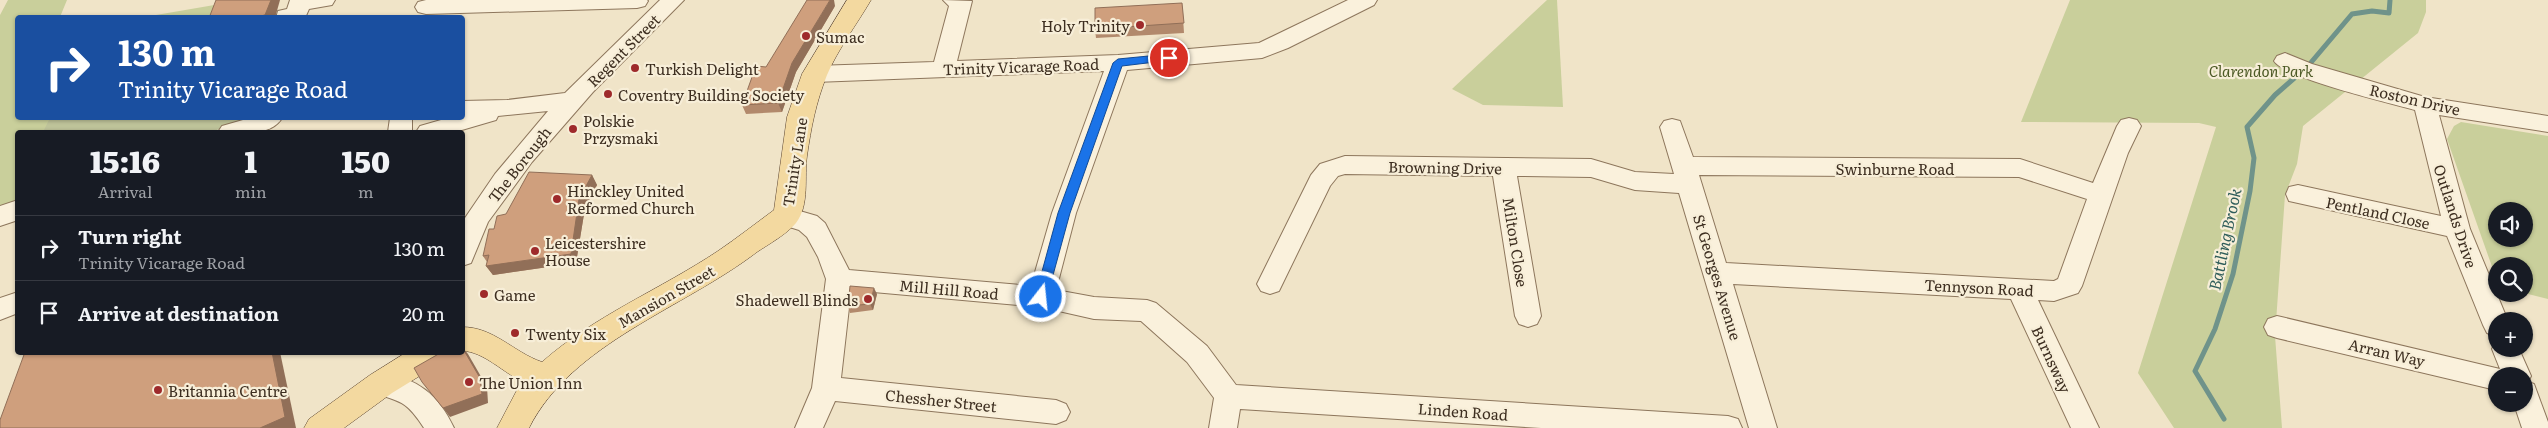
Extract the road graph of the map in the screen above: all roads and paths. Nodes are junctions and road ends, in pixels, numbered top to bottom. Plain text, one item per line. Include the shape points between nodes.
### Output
1 (324, 0) edge
2 (859, 0) edge
3 (954, 0) edge
4 (1366, 0) edge
5 (637, 1) edge
6 (669, 4) edge
7 (296, 6) edge
8 (426, 8) edge
9 (2285, 61) dead end
10 (1118, 63) junction
11 (944, 70) junction
12 (815, 74) junction
13 (573, 100) junction
14 (2425, 105) junction
15 (507, 108) junction
16 (465, 109) edge
17 (266, 120) edge
18 (2548, 124) edge
19 (2129, 126) dead end
20 (1672, 127) dead end
21 (237, 130) edge
22 (435, 130) edge
23 (1504, 169) junction
24 (1687, 175) junction
25 (2298, 194) dead end
26 (2102, 195) junction
27 (15, 210) edge
28 (786, 216) junction
29 (0, 217) edge
30 (2458, 229) junction
31 (466, 232) edge
32 (1717, 273) junction
33 (839, 279) junction
34 (1270, 284) dead end
35 (2019, 289) junction
36 (1041, 297) junction
37 (15, 303) edge
38 (0, 309) edge
39 (2491, 312) edge
40 (1528, 316) dead end
41 (2277, 327) dead end
42 (465, 339) edge
43 (428, 355) edge
44 (546, 377) junction
45 (2488, 377) edge
46 (381, 384) junction
47 (826, 388) junction
48 (1228, 396) junction
49 (1056, 412) dead end
50 (2531, 412) edge
51 (320, 428) edge
52 (440, 428) edge
53 (513, 428) edge
54 (809, 428) edge
55 (1223, 428) edge
56 (1728, 428) edge
57 (1763, 428) edge
58 (2085, 428) edge
59 (2536, 428) edge

1 - 7 street
2 - 12 main road, Trinity Lane
3 - 11 street via 960,0
4 - 10 street, Trinity Vicarage Road via 1262,50
5 - 6 street via 646,6
5 - 8 street
6 - 13 street, Regent Street
9 - 14 street, Roston Drive via 2304,70
10 - 11 street, Trinity Vicarage Road
10 - 36 street via 1064,213
11 - 12 street, Trinity Vicarage Road
12 - 28 main road, Trinity Lane via 800,117
13 - 15 street
13 - 31 street, The Borough via 524,155
14 - 18 street, Roston Drive
14 - 30 street, Outlands Drive
15 - 16 street
15 - 22 street
17 - 21 street
19 - 26 street, Tennyson Road
20 - 24 street, St Georges Avenue
23 - 24 street, Browning Drive via 1591,168 1635,181
23 - 34 street, Browning Drive via 1345,165 1329,170 1320,181
23 - 40 street, Milton Close
24 - 26 street, Swinburne Road via 2020,168
24 - 32 street, St Georges Avenue
25 - 30 street, Pentland Close
26 - 35 street, Tennyson Road via 2070,286 2054,291
27 - 29 street
28 - 33 street, Trinity Lane via 808,223 816,230
28 - 44 main road, Mansion Street via 728,260 589,341
30 - 39 street, Outlands Drive
32 - 35 street, Tennyson Road
32 - 57 street, St Georges Avenue
33 - 36 street, Mill Hill Road
33 - 47 street, Trinity Lane
35 - 58 street, Burnsway
36 - 48 street, Mill Hill Road via 1094,308 1147,311 1197,354
37 - 38 street
41 - 45 street, Arran Way
42 - 44 main road via 477,339 522,368
43 - 46 main road
44 - 53 main road, Mansion Street via 528,399
46 - 51 main road
46 - 52 street via 408,389 423,403
47 - 49 street, Chessher Street
47 - 54 street, Trinity Lane
48 - 55 street
48 - 56 street, Linden Road
50 - 59 street

